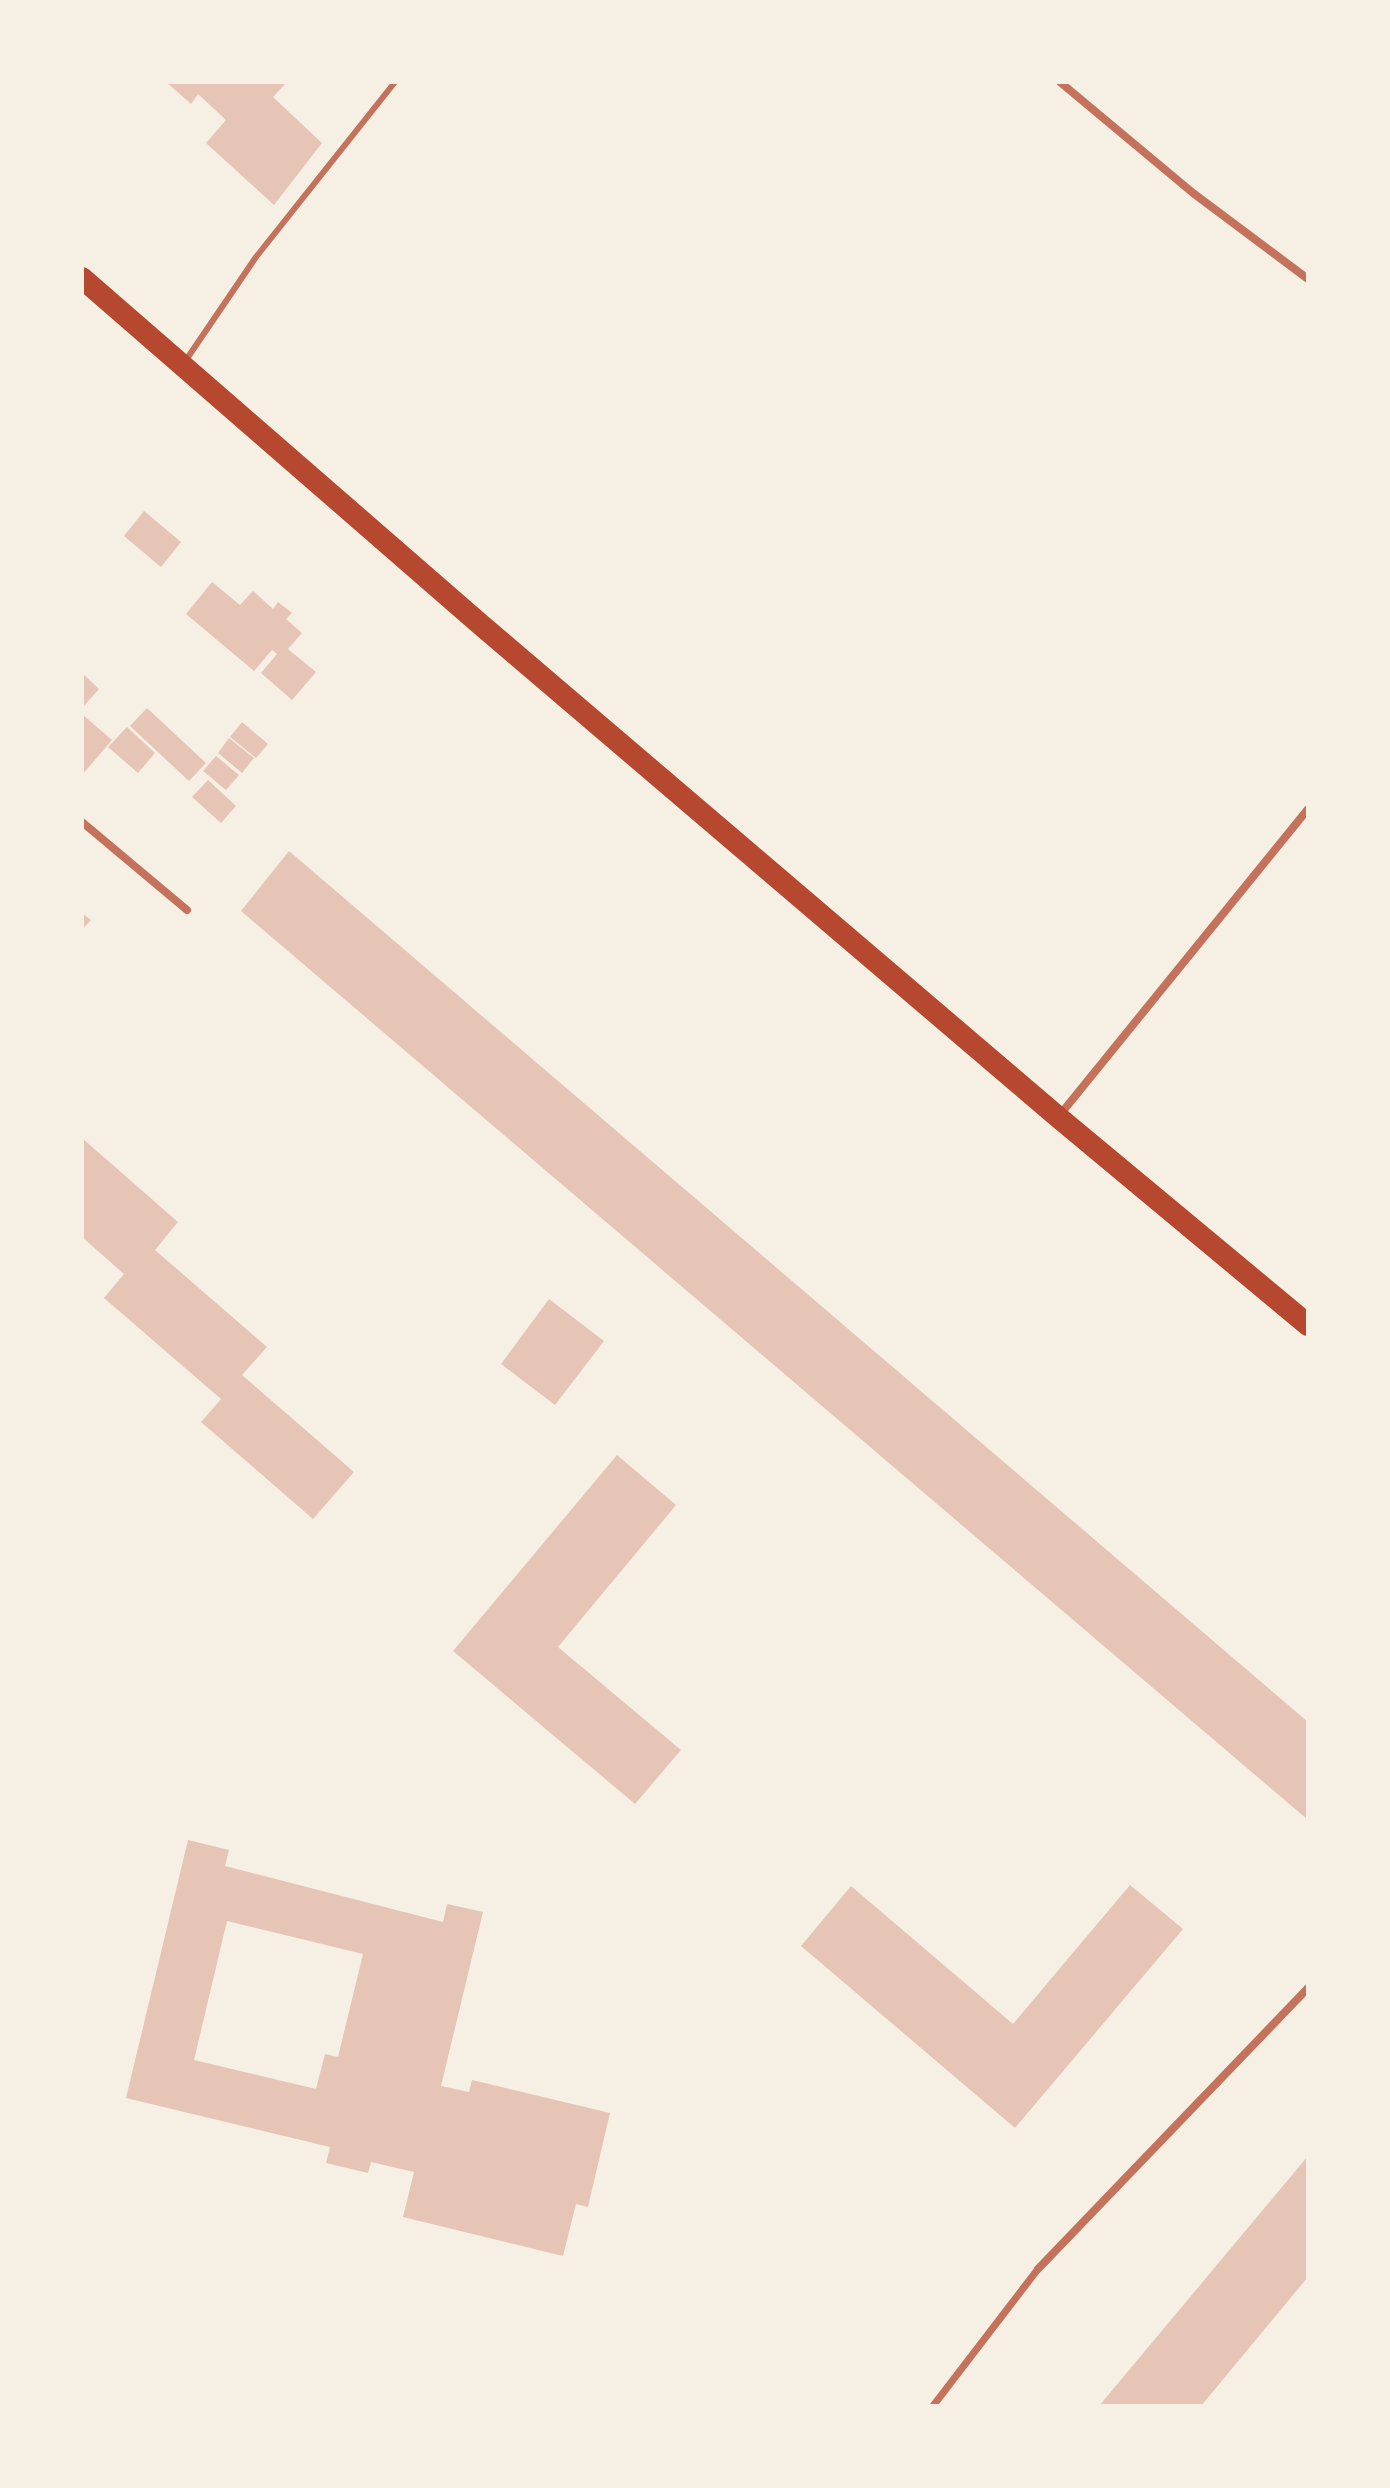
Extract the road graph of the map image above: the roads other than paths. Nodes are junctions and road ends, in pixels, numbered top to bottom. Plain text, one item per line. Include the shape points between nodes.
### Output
1 (395, 82) edge
2 (1060, 82) edge
3 (82, 278) edge
4 (1308, 279) edge
5 (183, 365) junction
6 (1308, 809) edge
7 (82, 822) edge
8 (187, 910) dead end
9 (1058, 1117) junction
10 (1308, 1325) edge
11 (1308, 1988) edge
12 (1038, 2269) joint
13 (933, 2406) edge

1 - 5 lane via 256,257
2 - 4 street via 1193,193
3 - 5 highway
5 - 9 highway
6 - 9 street
7 - 8 street
9 - 10 highway
11 - 12 street
12 - 13 street

